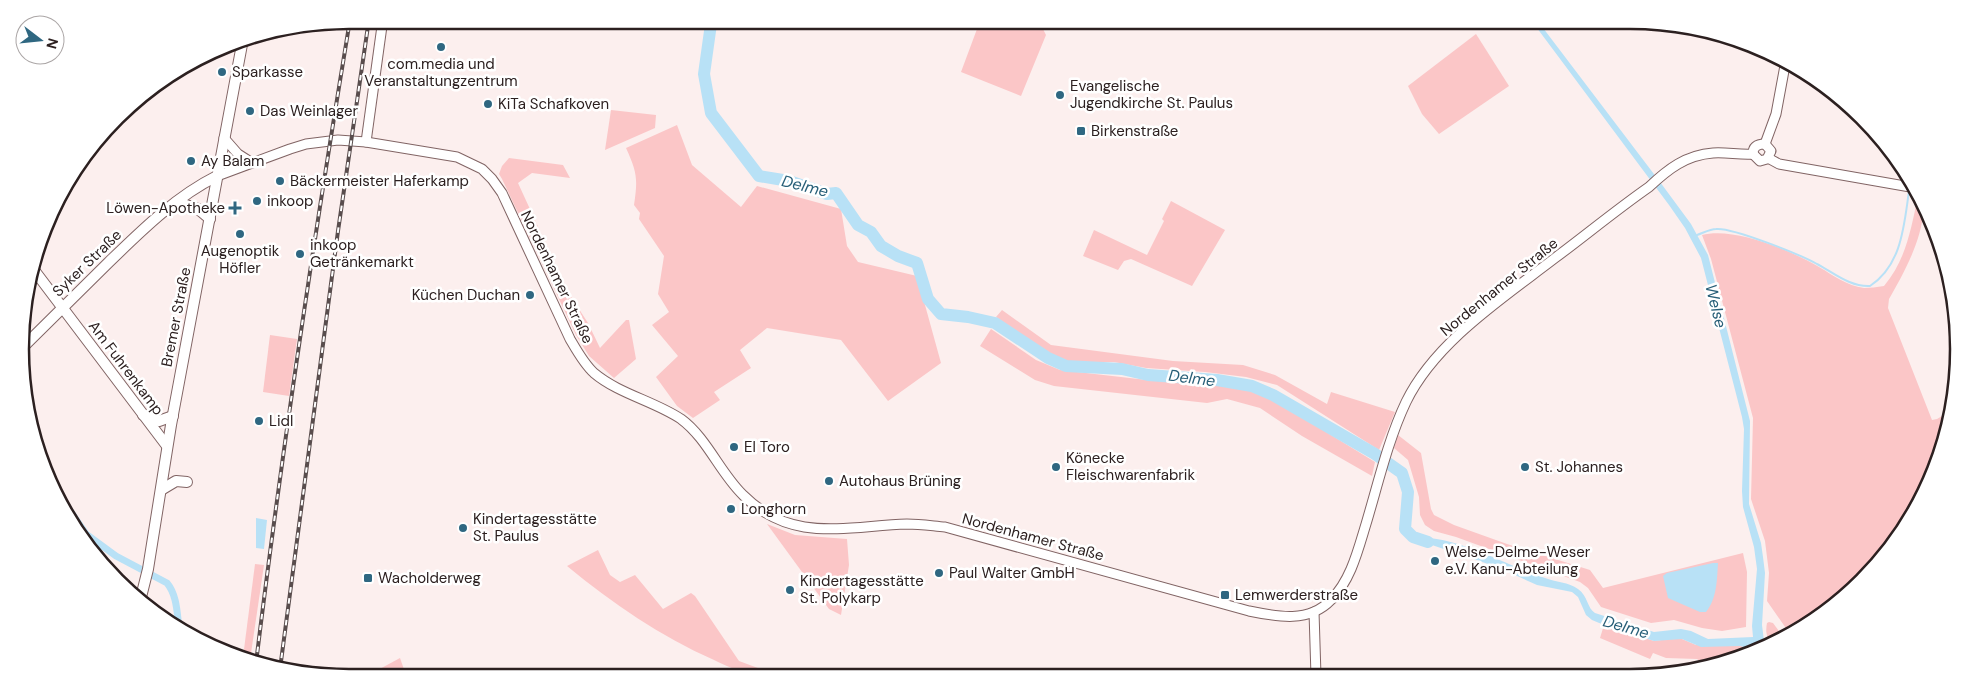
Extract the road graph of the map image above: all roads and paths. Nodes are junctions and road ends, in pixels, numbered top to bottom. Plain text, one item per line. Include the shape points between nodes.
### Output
1 (382, 29) edge
2 (242, 47) edge
3 (1784, 69) edge
4 (224, 138) junction
5 (366, 142) junction
6 (1765, 144) junction
7 (1753, 154) junction
8 (1768, 158) junction
9 (252, 163) junction
10 (217, 176) junction
11 (1905, 186) edge
12 (177, 202) junction
13 (210, 219) junction
14 (38, 275) edge
15 (62, 308) junction
16 (29, 341) edge
17 (142, 415) junction
18 (173, 416) junction
19 (167, 446) junction
20 (187, 482) dead end
21 (161, 490) junction
22 (142, 593) edge
23 (1314, 612) junction
24 (1316, 669) edge

1 - 5 street
2 - 4 main road, Bremer Straße
3 - 6 street via 1776,114
4 - 9 street via 238,154
4 - 10 main road, Bremer Straße
5 - 9 street, Nordenhamer Straße via 338,140 306,144
5 - 23 street, Nordenhamer Straße via 457,157 488,174 502,193 581,358 606,381 652,402 688,425 742,494 760,511 776,520 795,527 816,529 910,524 945,527 1249,612 1291,617
6 - 7 street via 1755,147
6 - 8 street via 1771,151
7 - 8 street, Nordenhamer Straße via 1760,161
7 - 23 street, Nordenhamer Straße via 1714,153 1691,157 1676,164 1473,322 1440,354 1416,383 1399,417 1349,572 1331,600
8 - 11 street, Nordenhamer Straße via 1779,164
9 - 10 street, Nordenhamer Straße
10 - 12 main road, Syker Straße
10 - 13 main road, Bremer Straße
12 - 13 main road via 198,209
12 - 15 main road, Syker Straße
13 - 18 main road, Bremer Straße
14 - 15 main road, Am Fuhrenkamp
15 - 16 main road, Syker Straße
15 - 17 main road, Am Fuhrenkamp
17 - 18 main road via 159,421
17 - 19 main road, Am Fuhrenkamp
18 - 19 main road, Bremer Straße
19 - 21 main road, Bremer Straße
20 - 21 main road via 176,481
21 - 22 main road, Bremer Straße
23 - 24 street

